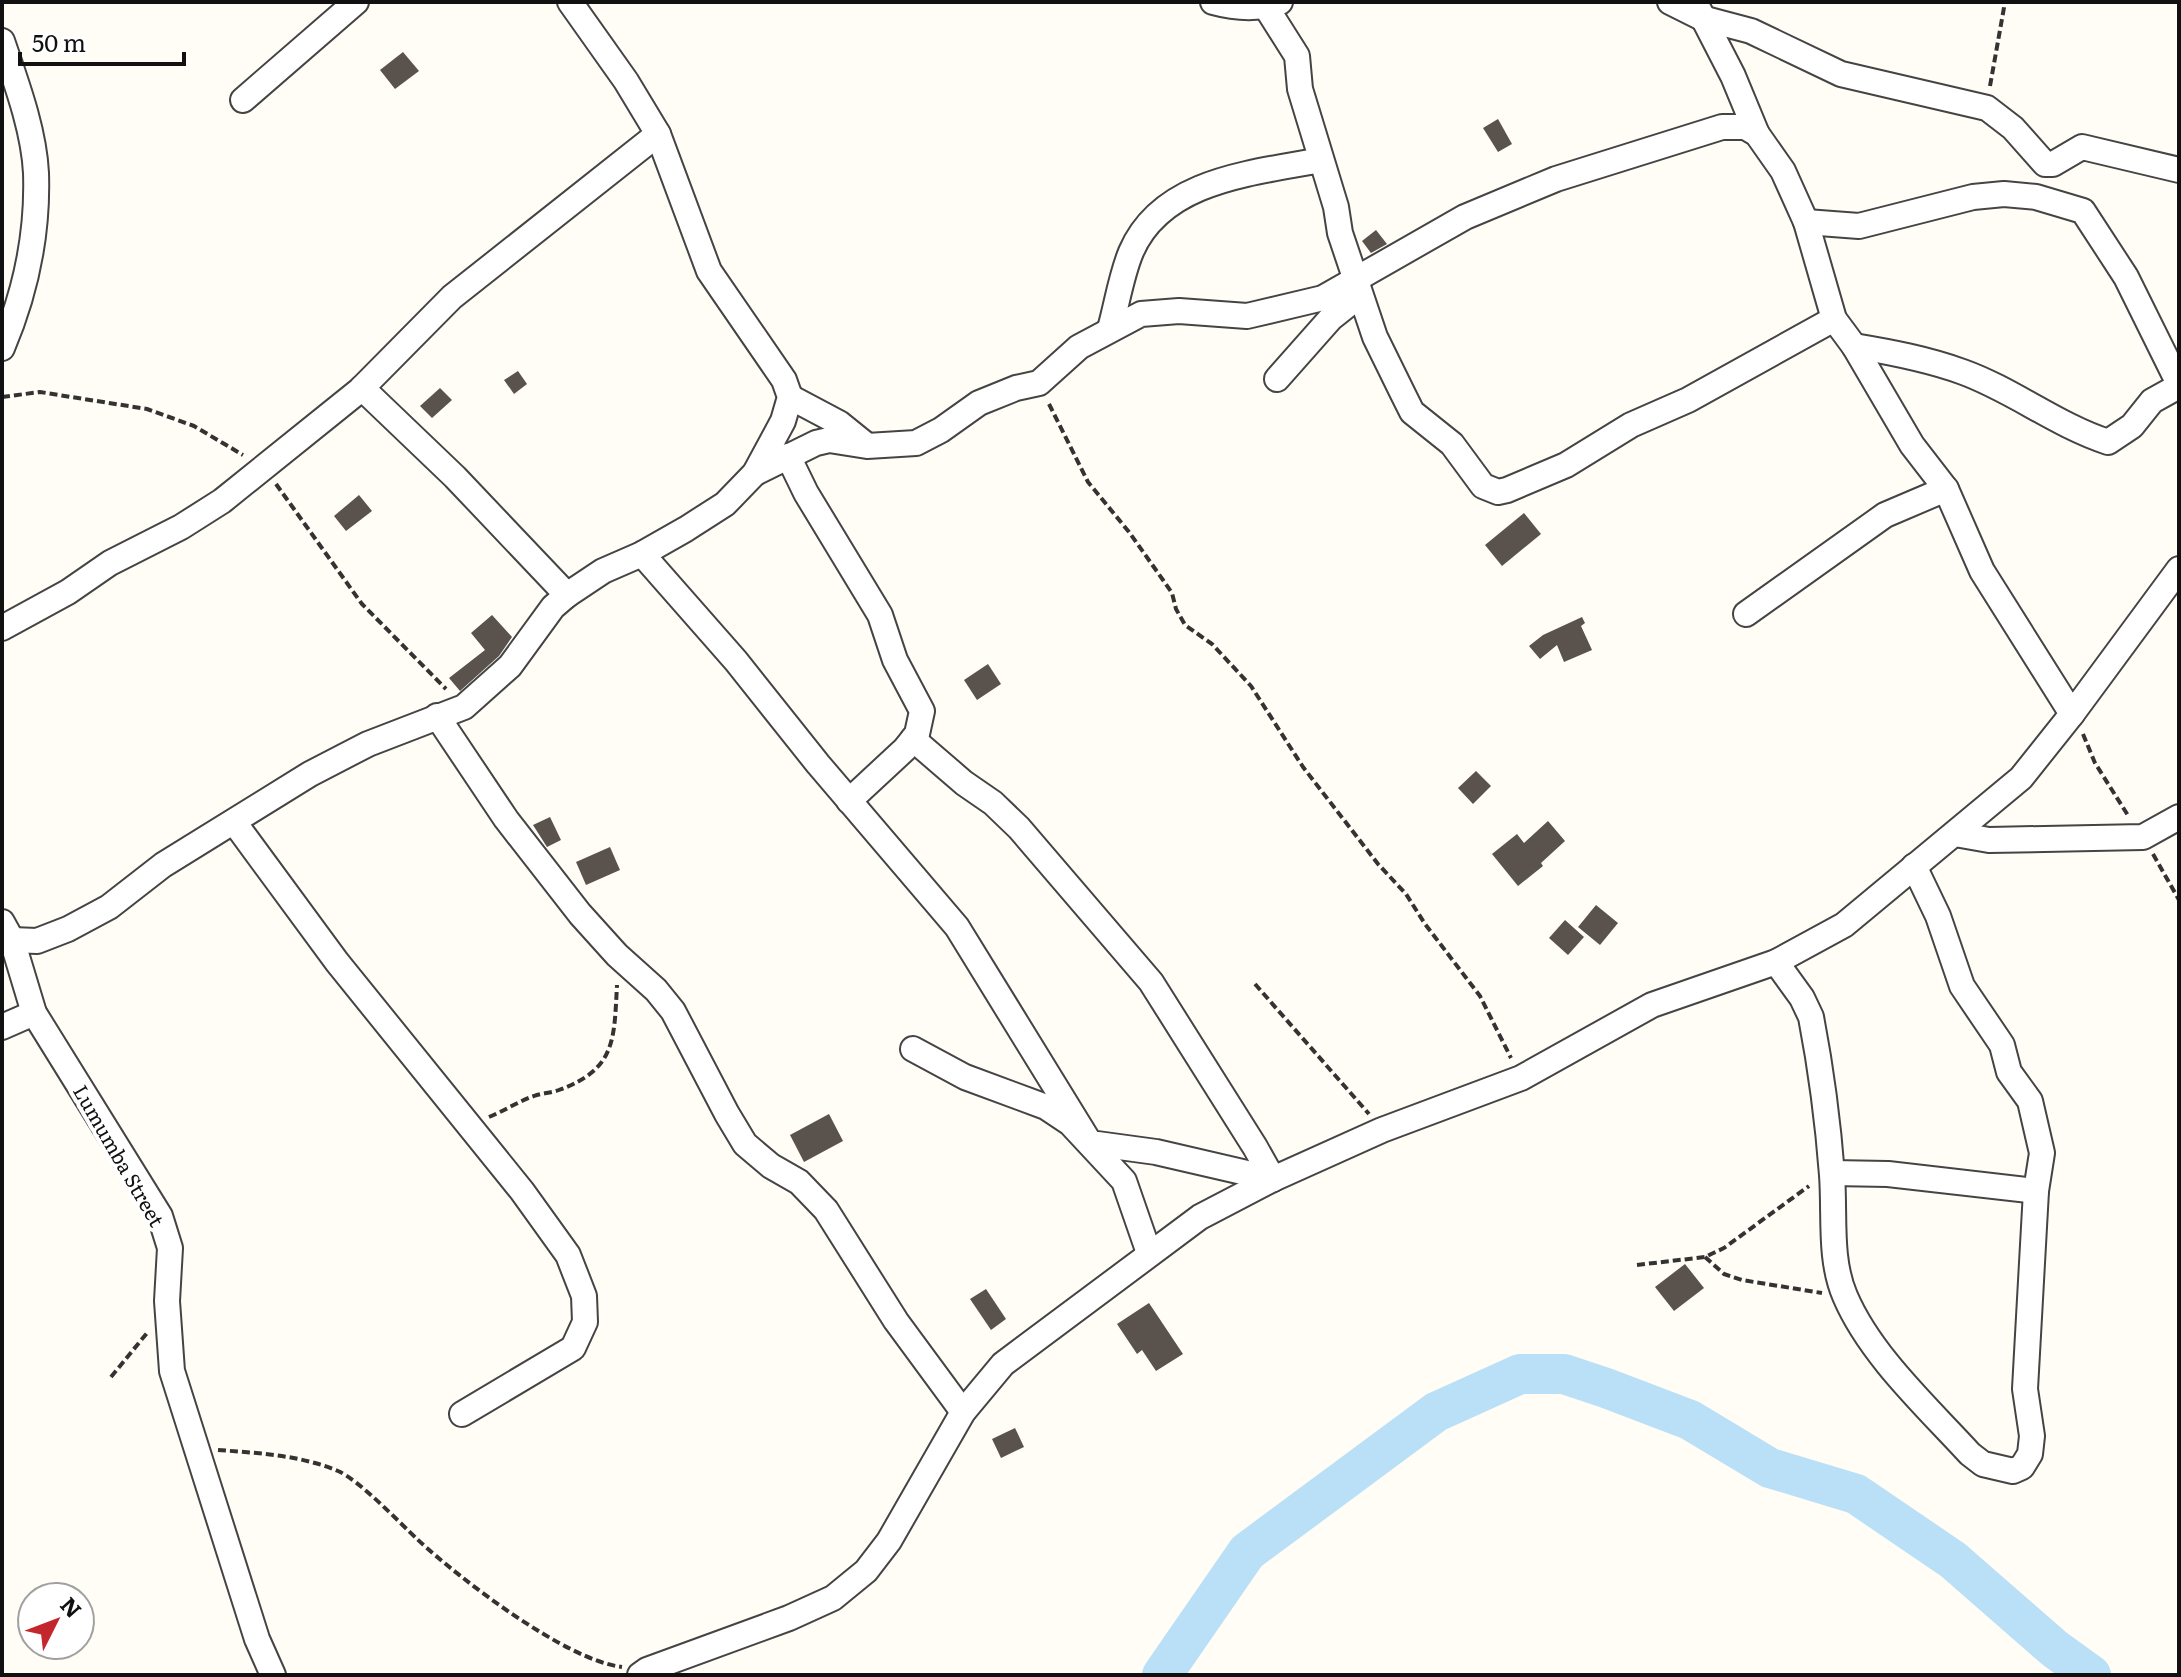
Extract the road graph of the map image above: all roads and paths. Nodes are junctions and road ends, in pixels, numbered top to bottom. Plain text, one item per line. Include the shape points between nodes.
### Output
1 (356, 2) edge
2 (570, 2) edge
3 (1213, 2) edge
4 (1670, 2) edge
5 (2005, 2) edge
6 (1271, 4) edge
7 (1699, 10) edge
8 (2, 41) edge
9 (243, 100) dead end
10 (1987, 108) junction
11 (658, 134) junction
12 (1757, 134) junction
13 (1321, 160) junction
14 (2179, 170) edge
15 (1806, 222) junction
16 (1359, 286) junction
17 (1834, 319) junction
18 (1110, 329) junction
19 (1854, 346) junction
20 (2, 348) edge
21 (1277, 379) dead end
22 (2179, 382) edge
23 (1039, 383) junction
24 (362, 388) junction
25 (2, 397) edge
26 (790, 397) junction
27 (867, 446) junction
28 (788, 456) junction
29 (265, 468) junction
30 (755, 473) junction
31 (1946, 489) junction
32 (642, 554) junction
33 (2179, 569) edge
34 (567, 595) junction
35 (1746, 614) dead end
36 (2, 628) edge
37 (464, 707) junction
38 (2072, 714) junction
39 (437, 716) junction
40 (913, 739) junction
41 (849, 801) junction
42 (2179, 817) edge
43 (234, 822) junction
44 (1955, 834) junction
45 (2143, 837) junction
46 (1914, 866) junction
47 (2179, 900) edge
48 (7, 931) edge
49 (617, 955) junction
50 (1776, 962) junction
51 (1255, 984) dead end
52 (34, 1013) junction
53 (2, 1027) edge
54 (913, 1049) dead end
55 (1521, 1078) junction
56 (466, 1120) junction
57 (1382, 1130) junction
58 (1090, 1143) junction
59 (1832, 1173) junction
60 (1273, 1179) junction
61 (2036, 1191) junction
62 (1149, 1253) junction
63 (1705, 1257) junction
64 (1637, 1265) dead end
65 (1844, 1295) junction
66 (167, 1301) junction
67 (111, 1377) dead end
68 (963, 1412) junction
69 (462, 1414) dead end
70 (196, 1449) junction
71 (643, 1672) edge
72 (273, 1675) edge

1 - 9 street
2 - 11 street
3 - 6 street
4 - 7 street
5 - 10 path
6 - 13 street via 1297,56 1300,89
7 - 10 street via 1841,74
7 - 12 street
8 - 20 street via 23,101 36,172 21,298
10 - 14 street via 2045,164 2082,147
11 - 24 street via 452,297
11 - 26 street via 709,271 784,380
12 - 15 street via 1783,171
12 - 16 street via 1745,127 1722,127 1556,179 1465,217
13 - 16 street
13 - 18 street via 1209,183 1157,217 1131,253
15 - 17 street
15 - 22 street via 1859,226 2004,194 2083,211 2126,277
16 - 17 street via 1375,337 1412,412 1452,444 1483,486 1498,492 1566,465 1631,425 1688,400
16 - 18 street via 1247,316 1141,314
16 - 21 street
17 - 19 street
18 - 23 street via 1079,347
19 - 22 street via 1964,372 2108,442
19 - 31 street via 1912,445
23 - 27 street via 979,403 916,443
23 - 55 path via 1088,482 1172,593 1185,625 1212,644 1251,686 1303,767 1406,894 1480,996
24 - 29 street
24 - 34 street
25 - 29 path via 40,392 147,409 194,426
26 - 27 street via 839,423
26 - 30 street
27 - 28 street via 829,440
28 - 30 street
28 - 40 street via 880,615 895,660 922,711
29 - 36 street via 181,527
29 - 37 path via 362,604
30 - 32 street via 725,504
31 - 35 street via 1885,515
31 - 38 street via 1982,571
32 - 34 street
32 - 41 street
33 - 38 street
34 - 37 street via 510,666
37 - 39 street
38 - 44 street via 2021,778
38 - 45 path via 2095,763
39 - 43 street via 344,756
39 - 49 street via 506,819
40 - 41 street
40 - 60 street via 1019,828 1151,982
41 - 58 street via 957,927
42 - 45 street
43 - 48 street via 68,929 37,941
43 - 56 street via 337,962
44 - 45 street via 1989,840
44 - 46 street
45 - 47 path
46 - 50 street via 1844,925
46 - 61 street via 1962,986 2002,1045 2009,1072 2030,1101 2042,1153
48 - 52 street, Lumumba Street
49 - 56 path via 612,1037 598,1069 557,1091 489,1117
49 - 68 street via 673,1011 745,1144 799,1182 826,1210 896,1321
50 - 55 street via 1652,1005
50 - 59 street via 1811,1017
51 - 57 path
52 - 53 street
52 - 66 street, Lumumba Street via 160,1216 170,1248
54 - 58 street via 965,1077 1046,1107
55 - 57 street
56 - 69 street via 568,1255 584,1296 585,1322 573,1348
57 - 60 street
58 - 60 street
58 - 62 street via 1124,1181
59 - 61 street
59 - 63 path
59 - 65 street via 1835,1256
60 - 62 street via 1200,1217
61 - 65 street via 2025,1389 2032,1436 2030,1454 2019,1469 1983,1464 1970,1454 1882,1356
62 - 68 street via 1003,1364
63 - 64 path
63 - 65 path via 1724,1274 1742,1280
66 - 67 path
66 - 70 street, Lumumba Street via 172,1371
68 - 71 street via 889,1541 866,1571 833,1598
70 - 71 path via 277,1454 340,1472 433,1554 520,1620 603,1664
70 - 72 street, Lumumba Street

